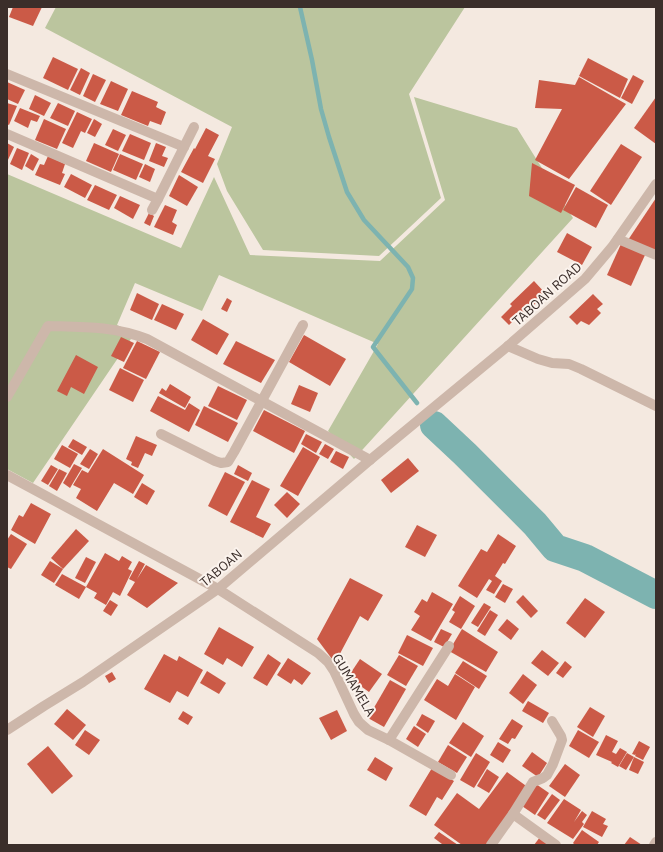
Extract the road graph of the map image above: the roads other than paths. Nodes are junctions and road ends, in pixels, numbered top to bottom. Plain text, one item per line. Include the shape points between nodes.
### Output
1 (7, 74) edge
2 (194, 127) dead end
3 (7, 134) edge
4 (184, 147) junction
5 (656, 184) edge
6 (158, 199) junction
7 (152, 210) dead end
8 (618, 239) junction
9 (656, 255) edge
10 (303, 325) dead end
11 (508, 346) junction
12 (7, 397) edge
13 (261, 400) junction
14 (436, 405) joint
15 (656, 406) edge
16 (161, 434) dead end
17 (370, 460) junction
18 (7, 474) edge
19 (218, 589) junction
20 (449, 646) dead end
21 (552, 721) dead end
22 (7, 730) edge
23 (389, 740) junction
24 (451, 775) dead end
25 (513, 814) junction
26 (656, 842) edge
27 (491, 845) edge
28 (556, 845) edge
29 (654, 845) edge

1 - 4 street
2 - 4 street
3 - 6 street
4 - 6 street
5 - 8 street, TABOAN ROAD
6 - 7 street
8 - 9 street
8 - 11 street, TABOAN ROAD via 585,279
10 - 13 street
11 - 14 street, TABOAN ROAD
11 - 15 street via 538,359 569,364
12 - 13 street via 48,326 106,328 136,335
13 - 16 street via 230,460 225,463 215,461
13 - 17 street
14 - 17 street, TABOAN
17 - 19 street, TABOAN
18 - 19 street, GUMAMELA
19 - 22 street, TABOAN via 83,682
19 - 23 street, GUMAMELA via 318,653 334,671 359,722 368,730
20 - 23 street
21 - 25 street via 562,740 554,764 543,778 534,782
23 - 24 street, GUMAMELA
25 - 27 street
25 - 28 street
26 - 29 street

